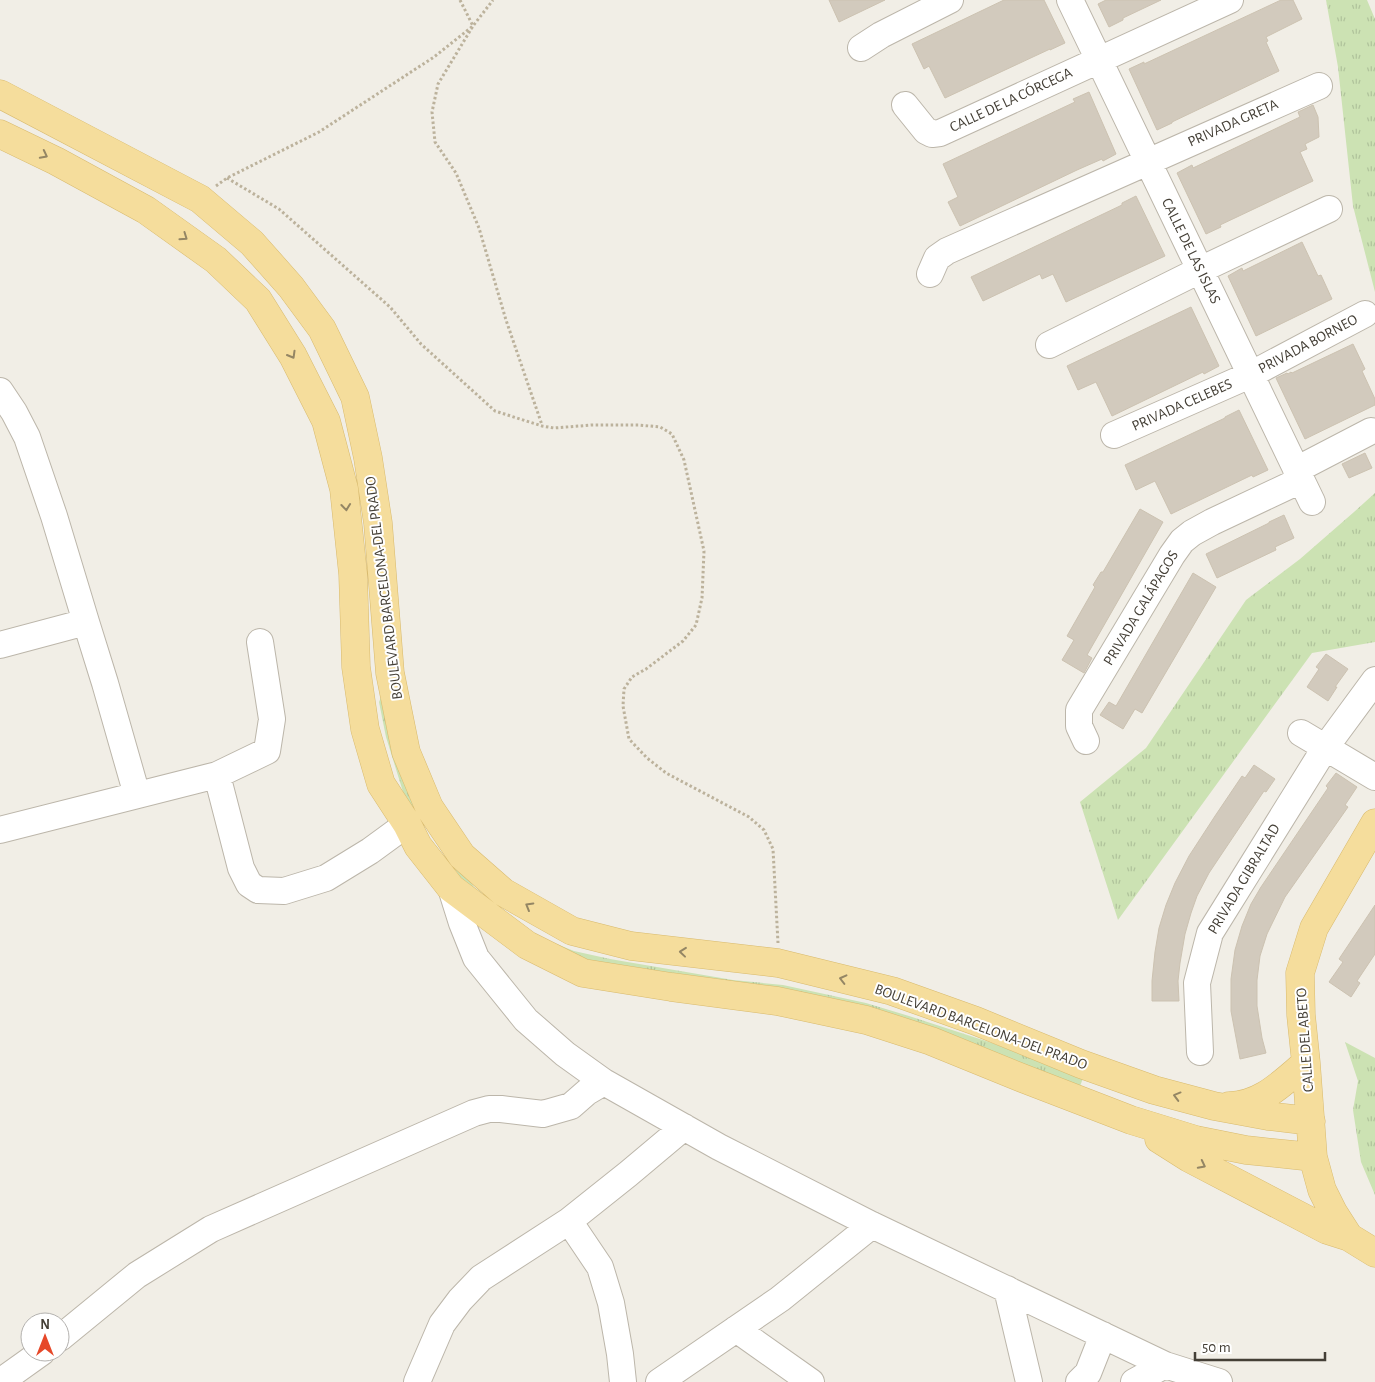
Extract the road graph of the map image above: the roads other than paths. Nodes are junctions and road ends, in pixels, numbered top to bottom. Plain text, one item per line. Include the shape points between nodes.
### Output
1 (950, 0) edge
2 (1070, 0) edge
3 (1230, 0) edge
4 (861, 48) dead end
5 (1099, 60) junction
6 (1319, 86) dead end
7 (0, 94) edge
8 (905, 105) dead end
9 (0, 134) edge
10 (1148, 162) junction
11 (1329, 209) dead end
12 (1200, 270) junction
13 (930, 274) dead end
14 (1365, 314) dead end
15 (1048, 345) dead end
16 (1250, 375) junction
17 (0, 391) edge
18 (1371, 431) dead end
19 (1114, 435) dead end
20 (1303, 484) junction
21 (86, 622) junction
22 (260, 642) dead end
23 (0, 645) edge
24 (356, 667) junction
25 (390, 672) junction
26 (1375, 680) edge
27 (1301, 733) dead end
28 (1086, 741) dead end
29 (1325, 748) junction
30 (217, 775) junction
31 (1375, 777) edge
32 (137, 795) junction
33 (407, 824) junction
34 (1375, 824) edge
35 (0, 830) edge
36 (451, 888) junction
37 (1200, 1052) dead end
38 (1306, 1063) junction
39 (604, 1082) junction
40 (1214, 1106) junction
41 (1131, 1120) junction
42 (1311, 1121) junction
43 (684, 1128) junction
44 (1313, 1157) junction
45 (569, 1221) junction
46 (872, 1225) junction
47 (1349, 1237) junction
48 (1375, 1253) edge
49 (1007, 1289) junction
50 (736, 1329) junction
51 (70, 1330) edge
52 (1103, 1335) junction
53 (28, 1362) edge
54 (1165, 1365) junction
55 (0, 1382) edge
56 (417, 1382) edge
57 (623, 1382) edge
58 (658, 1382) edge
59 (810, 1382) edge
60 (1029, 1382) edge
61 (1079, 1382) edge
62 (1134, 1382) edge
63 (1219, 1382) edge

1 - 4 street
2 - 5 street, CALLE DE LAS ISLAS
3 - 5 street, CALLE DE LA CÓRCEGA
5 - 8 street, CALLE DE LA CÓRCEGA via 940,133 926,131
5 - 10 street, CALLE DE LAS ISLAS
6 - 10 street, PRIVADA GRETA
7 - 25 main road, BOULEVARD BARCELONA-DEL PRADO via 200,199 252,243 322,329 355,397 368,458 378,523
9 -> 24 main road, BOULEVARD BARCELONA-DEL PRADO via 146,210 216,260 258,300 293,356 326,421 344,489
10 - 12 street, CALLE DE LAS ISLAS
10 - 13 street, PRIVADA GRETA via 946,251 937,258
11 - 12 street
12 - 15 street
12 - 16 street, CALLE DE LAS ISLAS
14 - 16 street, PRIVADA BORNEO
16 - 19 street, PRIVADA CELEBES
16 - 20 street, CALLE DE LAS ISLAS
17 - 21 street via 27,437
18 - 20 street, PRIVADA GALÁPAGOS
20 - 28 street, PRIVADA GALÁPAGOS via 1212,522 1182,541 1080,710 1078,726
21 - 23 street
21 - 32 street
22 - 30 street via 272,719 267,751
24 - 25 main road
24 - 33 main road, BOULEVARD BARCELONA-DEL PRADO via 365,729 381,784
40 -> 25 main road, BOULEVARD BARCELONA-DEL PRADO via 1154,1090 1081,1064 892,991 778,963 631,946 572,931 503,892 462,856 429,807 406,752
26 - 29 street, PRIVADA GIBRALTAD
27 - 29 street
29 - 31 street
29 - 37 street, PRIVADA GIBRALTAD via 1210,933 1197,982
30 - 32 street
30 - 33 street via 240,868 249,884 258,890 284,891 326,878
32 - 35 street
33 - 36 main road, BOULEVARD BARCELONA-DEL PRADO via 418,846
34 - 38 main road, CALLE DEL ABETO via 1314,928 1300,973
36 - 39 street via 462,923 482,966 526,1020 564,1054
36 - 41 main road, BOULEVARD BARCELONA-DEL PRADO via 527,945 583,973 778,1001 866,1020 931,1041
38 - 40 main road via 1257,1100 1242,1106
38 - 42 main road, CALLE DEL ABETO
39 - 43 street
39 - 51 street via 571,1106 542,1114 501,1109 474,1112 211,1229 137,1275
40 - 42 main road, BOULEVARD BARCELONA-DEL PRADO
41 - 44 main road, BOULEVARD BARCELONA-DEL PRADO via 1238,1149
41 -> 47 main road via 1189,1158 1327,1230
42 - 44 main road, CALLE DEL ABETO
43 - 45 street
43 - 46 street
44 - 47 main road, CALLE DEL ABETO via 1322,1190
45 - 56 street via 481,1278 442,1324
45 - 57 street via 600,1267 611,1303
46 - 49 street
46 - 50 street via 780,1299
47 - 48 main road, CALLE DEL ABETO
49 - 52 street
49 - 60 street
50 - 58 street
50 - 59 street
52 - 54 street
52 - 61 street via 1088,1372
53 - 55 street
54 - 62 street
54 - 63 street

